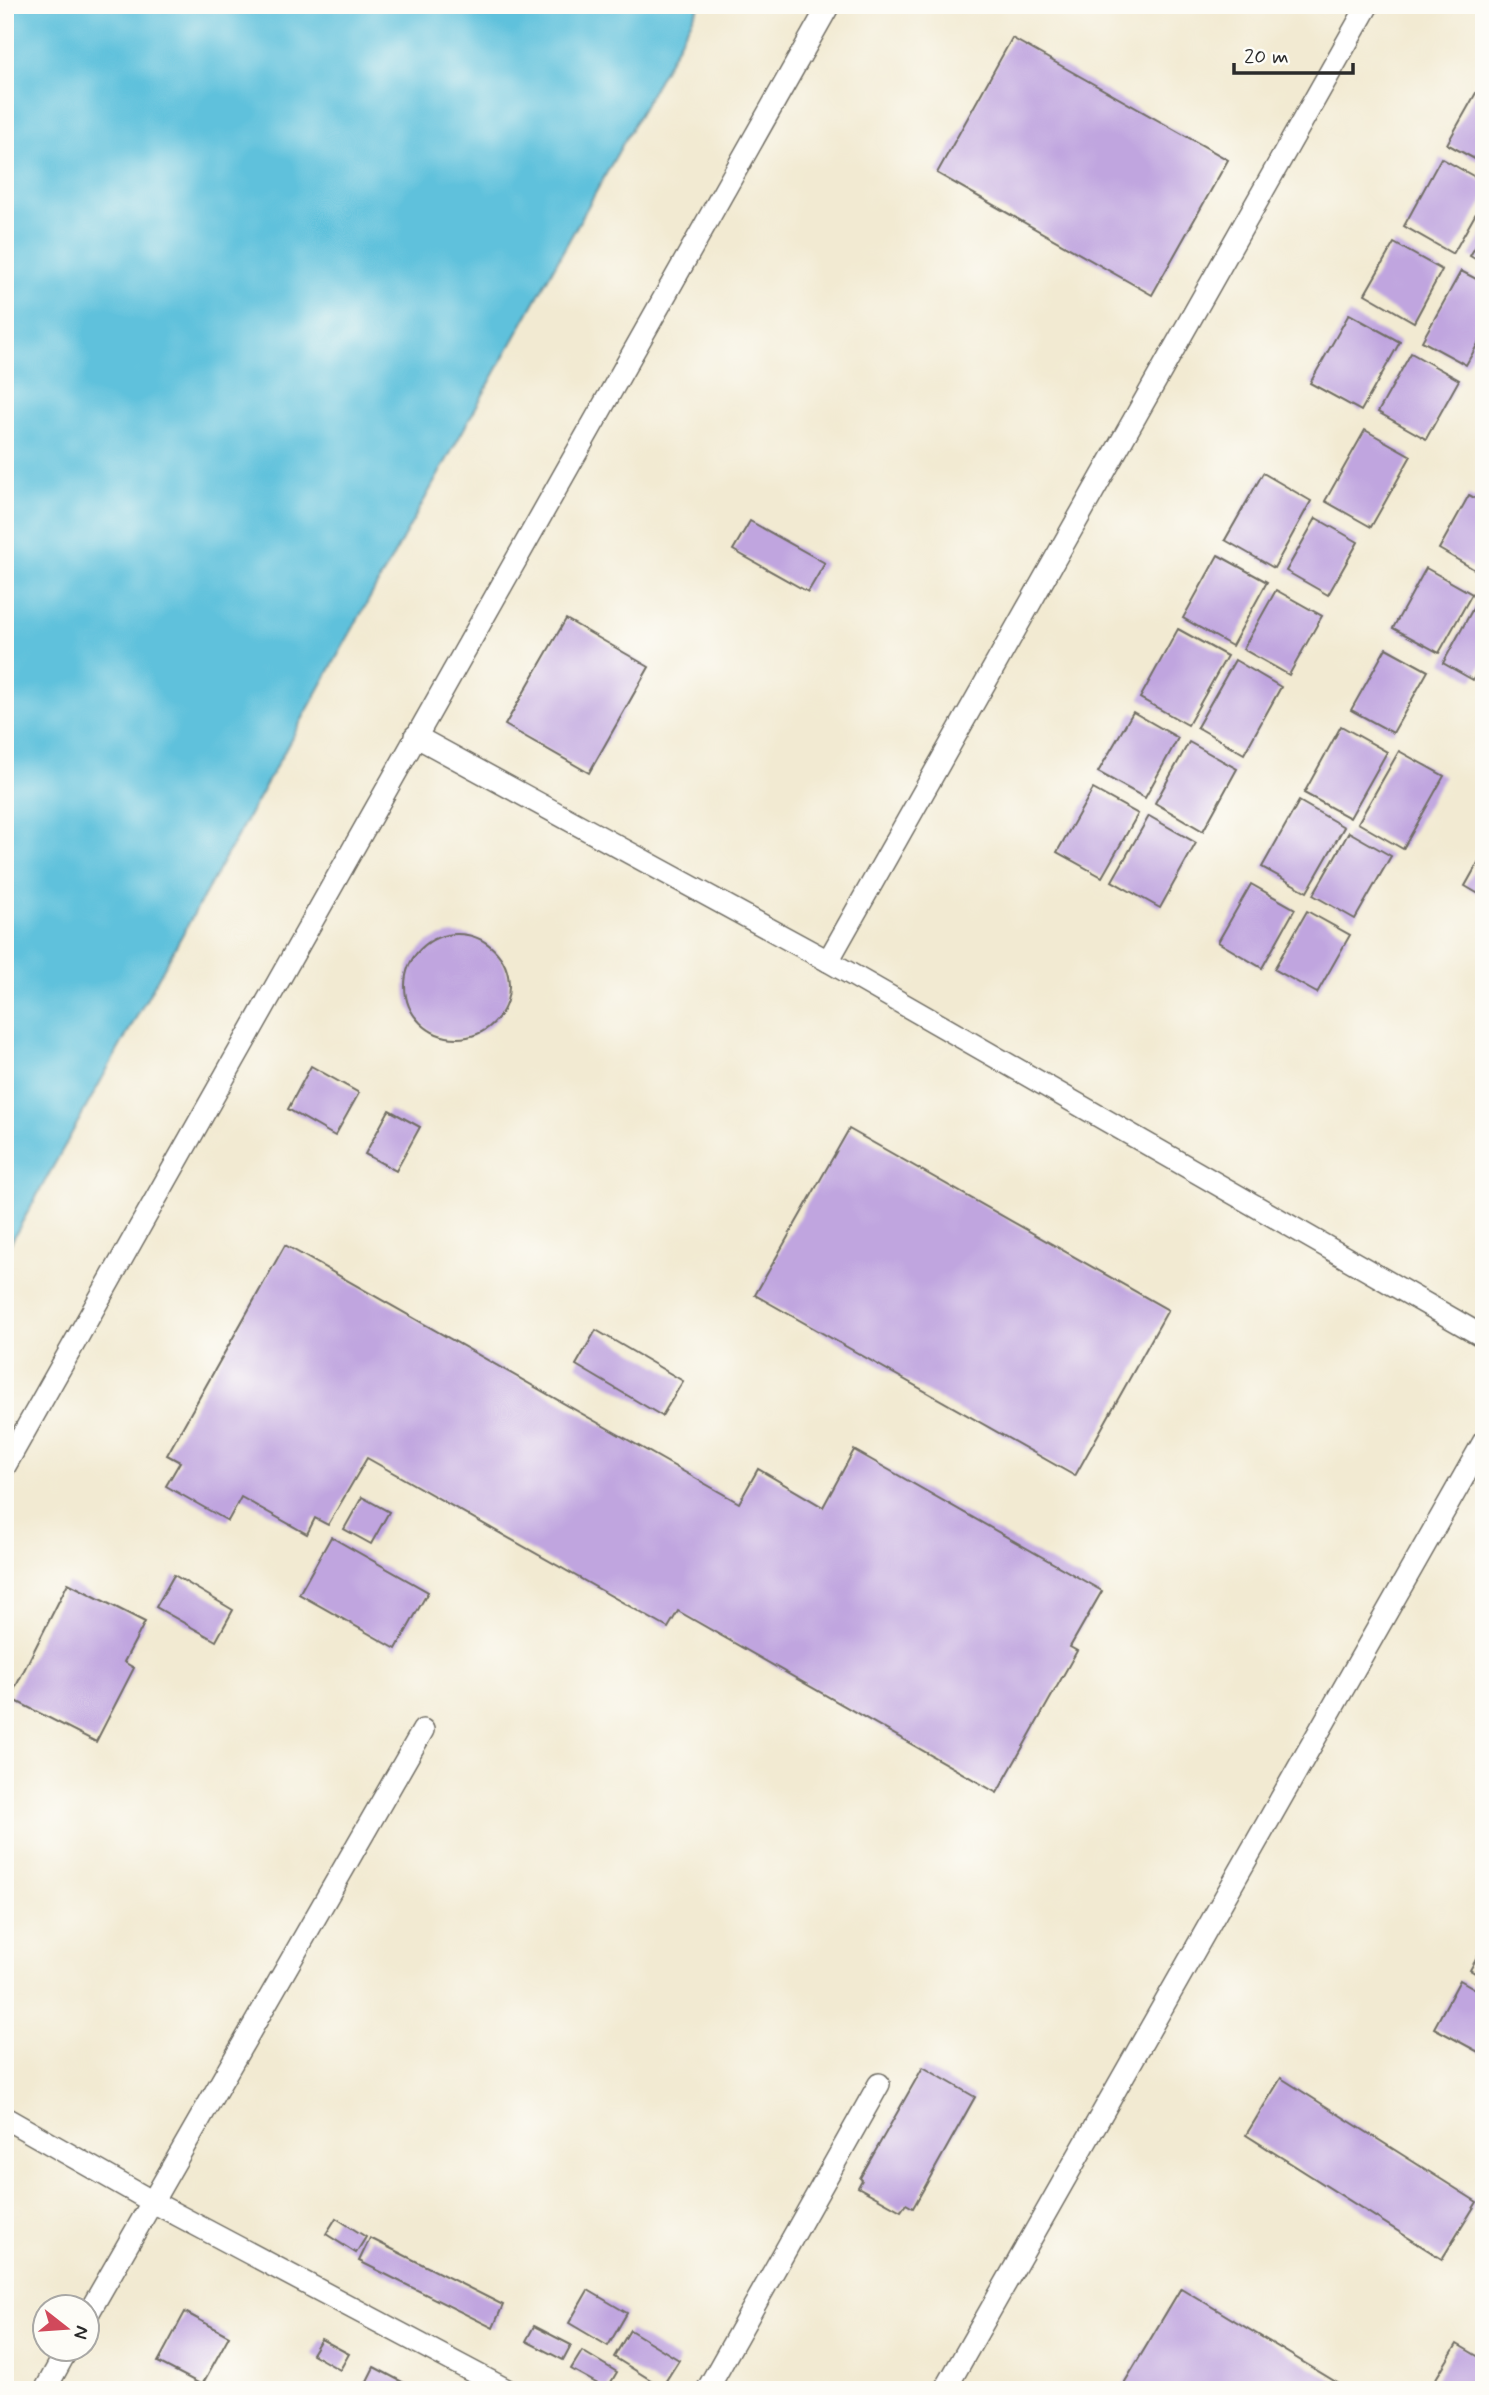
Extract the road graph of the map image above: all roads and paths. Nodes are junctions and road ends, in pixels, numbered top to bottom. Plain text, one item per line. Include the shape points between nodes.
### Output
1 (829, 5) edge
2 (1367, 5) edge
3 (415, 736) junction
4 (828, 961) junction
5 (1484, 1337) edge
6 (1484, 1441) edge
7 (5, 1466) edge
8 (423, 1730) dead end
9 (879, 2084) dead end
10 (5, 2118) edge
11 (151, 2201) junction
12 (99, 2294) edge
13 (60, 2364) edge
14 (45, 2390) edge
15 (507, 2390) edge
16 (706, 2390) edge
17 (945, 2390) edge

1 - 3 lane
2 - 4 lane
3 - 4 lane
3 - 7 lane
4 - 5 lane
6 - 17 lane
8 - 11 lane
9 - 16 lane
10 - 11 lane
11 - 12 lane
11 - 15 lane
13 - 14 lane

